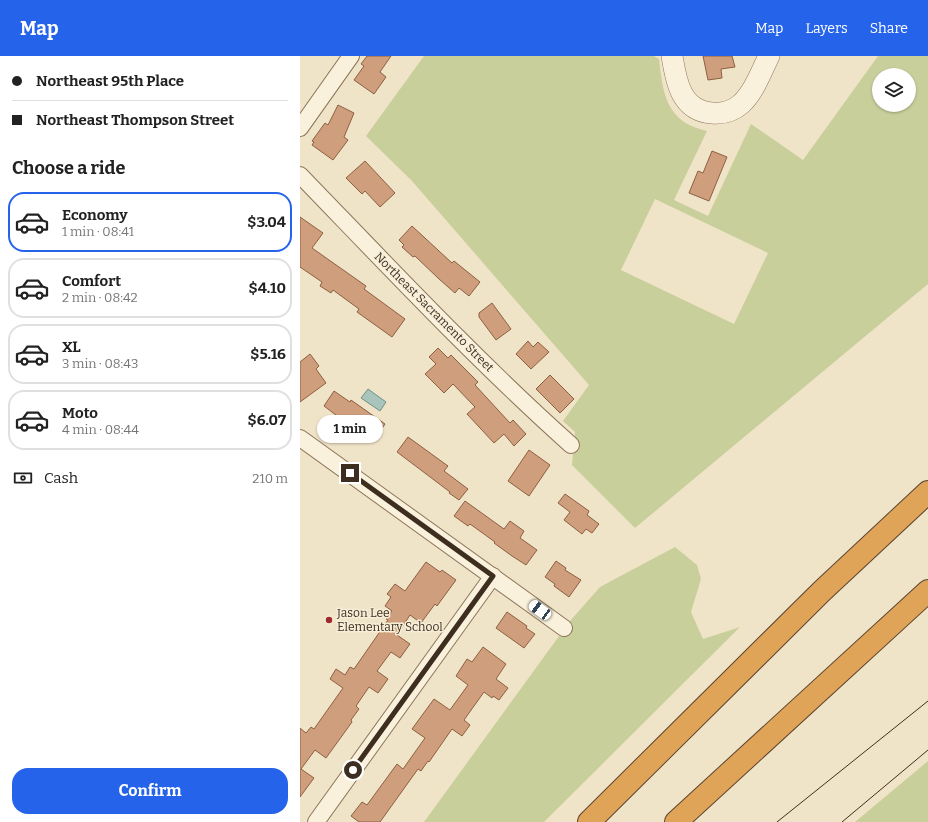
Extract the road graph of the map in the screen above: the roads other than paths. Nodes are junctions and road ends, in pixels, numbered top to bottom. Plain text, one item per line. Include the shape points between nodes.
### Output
1 (351, 56) edge
2 (672, 56) edge
3 (769, 56) edge
4 (300, 128) edge
5 (300, 175) edge
6 (300, 438) edge
7 (571, 445) dead end
8 (928, 492) edge
9 (493, 576) junction
10 (928, 592) edge
11 (564, 628) dead end
12 (316, 822) edge
13 (589, 822) edge
14 (676, 822) edge

1 - 4 street
2 - 3 street via 678,86 688,103 700,111 717,114 727,112 742,103
5 - 7 street, Northeast Sacramento Street via 444,324 526,405
6 - 9 street
8 - 13 highway via 822,591
9 - 11 street
9 - 12 street
10 - 14 highway

